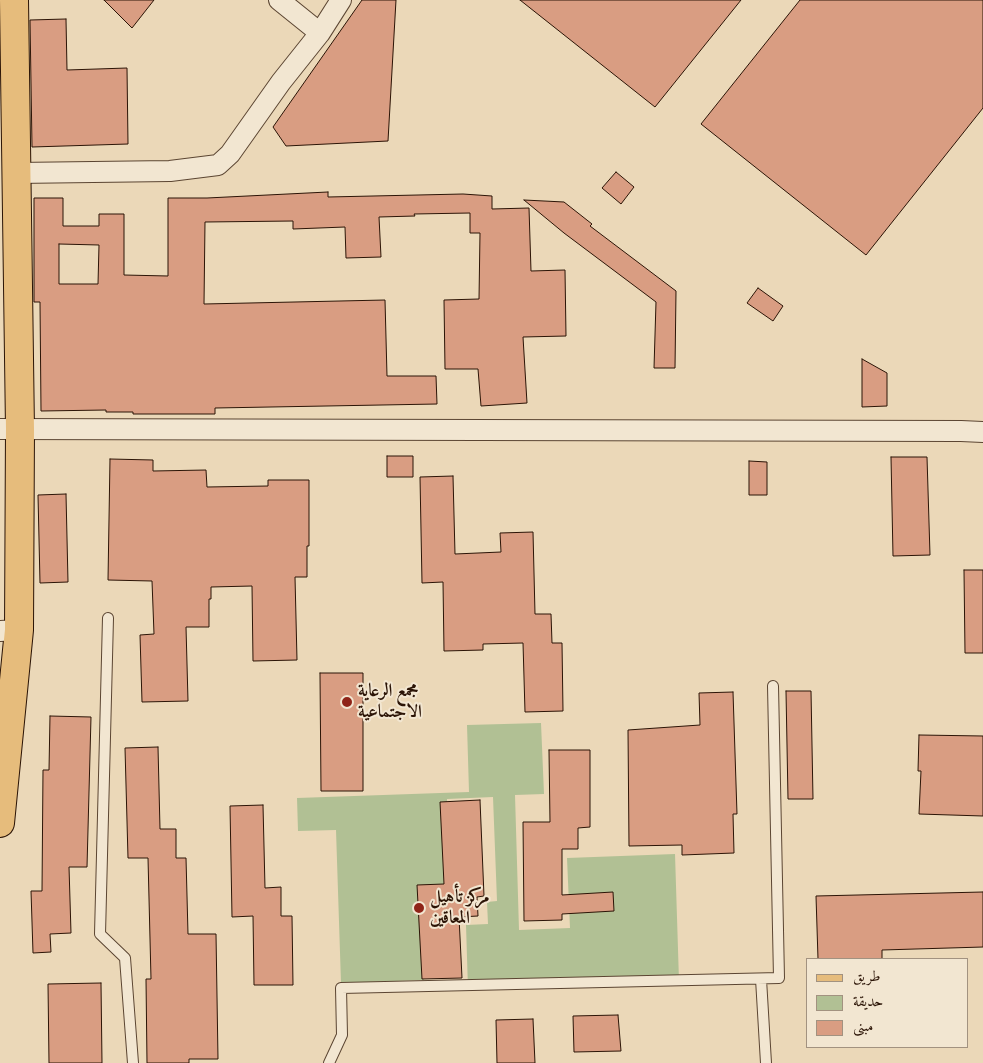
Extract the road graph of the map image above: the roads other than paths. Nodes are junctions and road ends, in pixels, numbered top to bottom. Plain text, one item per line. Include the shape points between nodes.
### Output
1 (14, 0) edge
2 (279, 0) edge
3 (341, 0) edge
4 (320, 33) junction
5 (16, 173) junction
6 (10, 429) edge
7 (983, 432) edge
8 (108, 618) dead end
9 (9, 631) edge
10 (773, 686) dead end
11 (0, 823) edge
12 (761, 979) junction
13 (133, 1063) edge
14 (329, 1063) edge
15 (766, 1063) edge

1 - 5 main road
2 - 4 street
3 - 4 street
4 - 5 street via 230,154 218,165 170,171
5 - 6 main road
6 - 7 street
6 - 9 main road
8 - 13 lane via 100,934 125,958
9 - 11 main road
10 - 12 lane via 779,978
12 - 14 lane via 341,988 342,1035
12 - 15 lane

